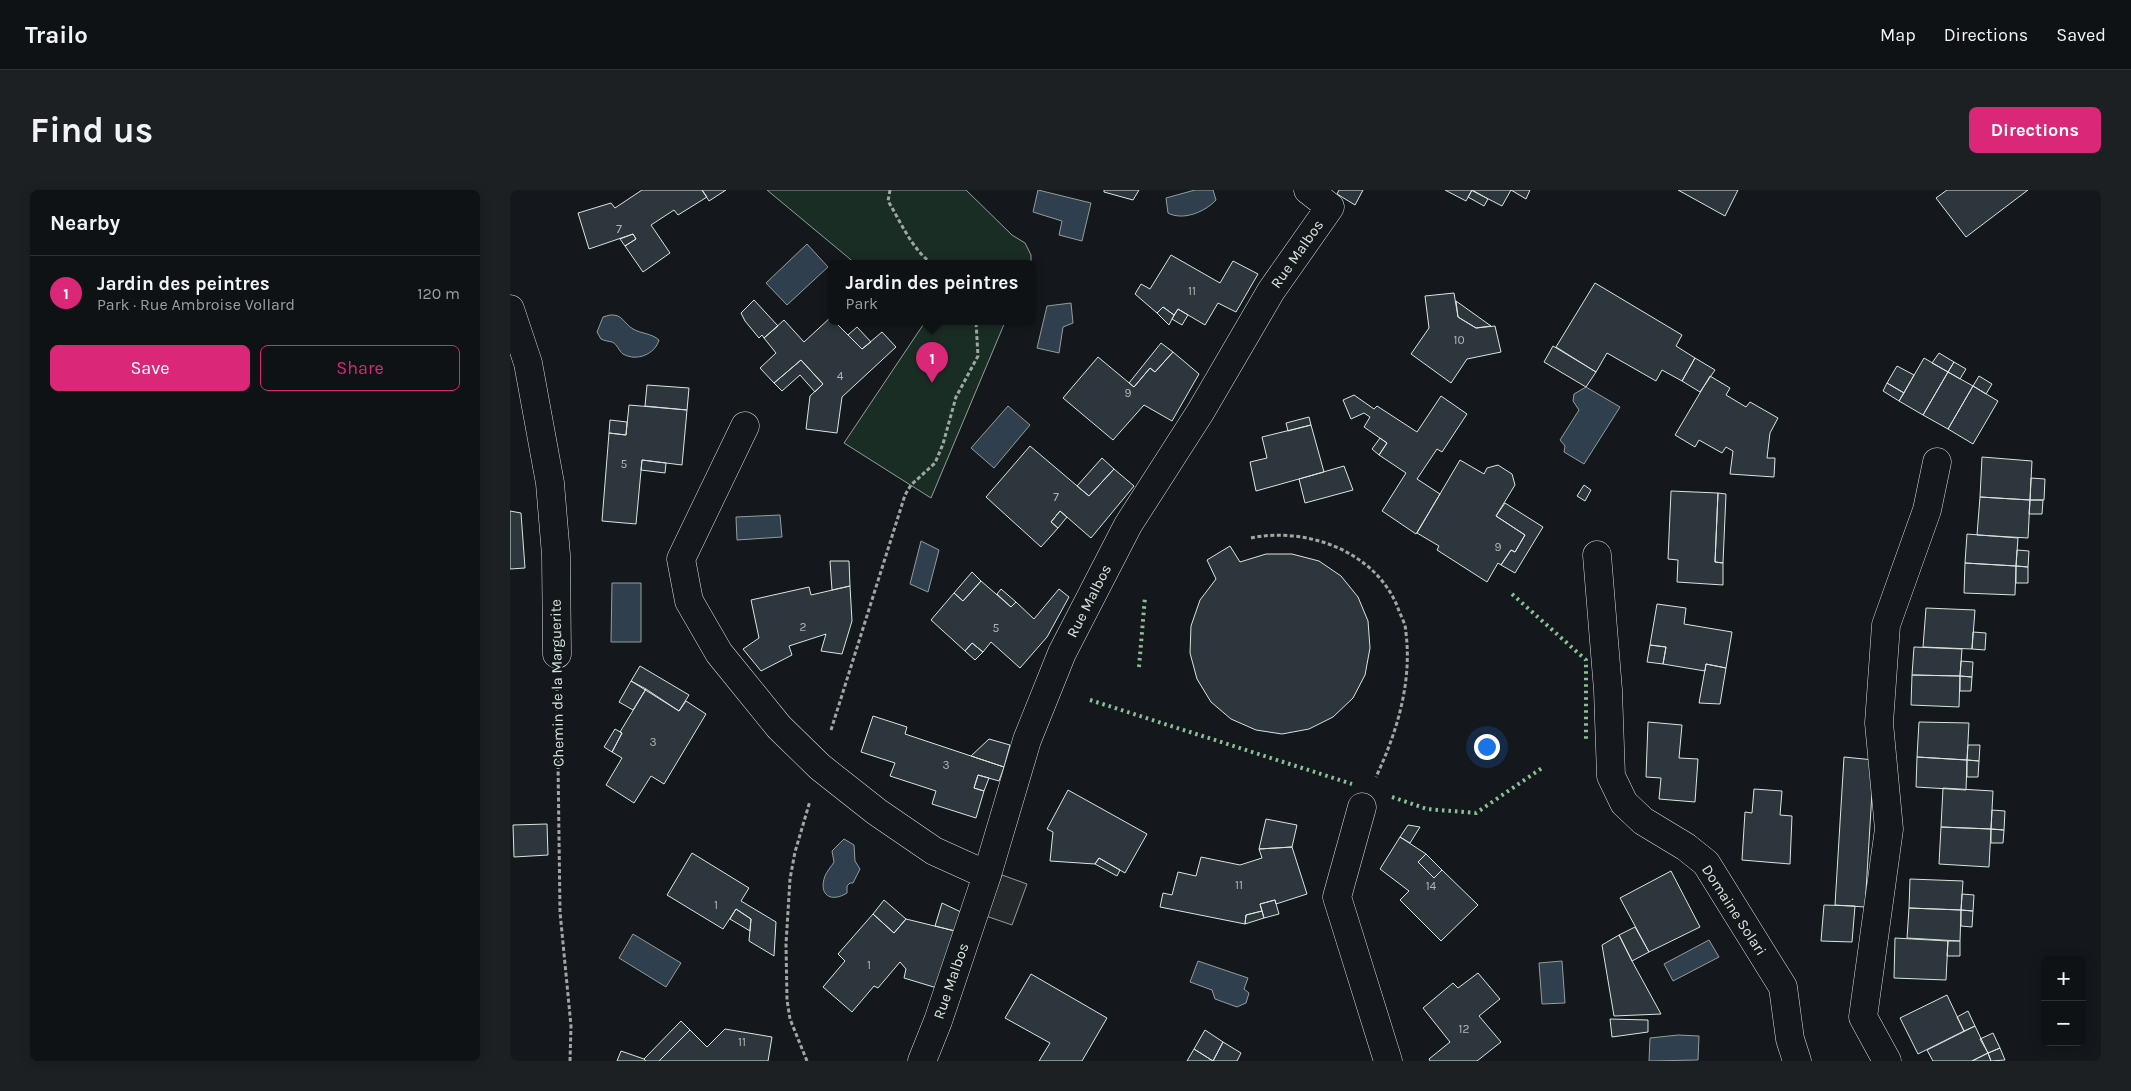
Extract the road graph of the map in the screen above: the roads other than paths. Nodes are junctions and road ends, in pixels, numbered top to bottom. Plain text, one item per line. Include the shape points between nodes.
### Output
1 (1308, 190) edge
2 (510, 309) edge
3 (746, 426) dead end
4 (1937, 462) dead end
5 (1597, 555) dead end
6 (557, 654) road end
7 (1362, 807) road end
8 (988, 874) junction
9 (922, 1061) edge
10 (1388, 1061) edge
11 (1797, 1061) edge
12 (1887, 1061) edge

1 - 8 street, Rue Malbos via 1330,207 1271,291 1201,411 1128,525 1062,653 1027,740
2 - 6 street, Chemin de la Marguerite via 528,363 550,483 556,554
3 - 8 street via 681,559 688,600 719,652 779,727 820,767 934,851
4 - 12 street via 1927,510 1886,625 1879,723 1889,828 1863,1017
5 - 11 street, Domaine Solari via 1611,776 1624,803 1643,821 1686,847 1706,864 1783,987 1790,1039
7 - 10 street via 1337,897
8 - 9 street, Rue Malbos

